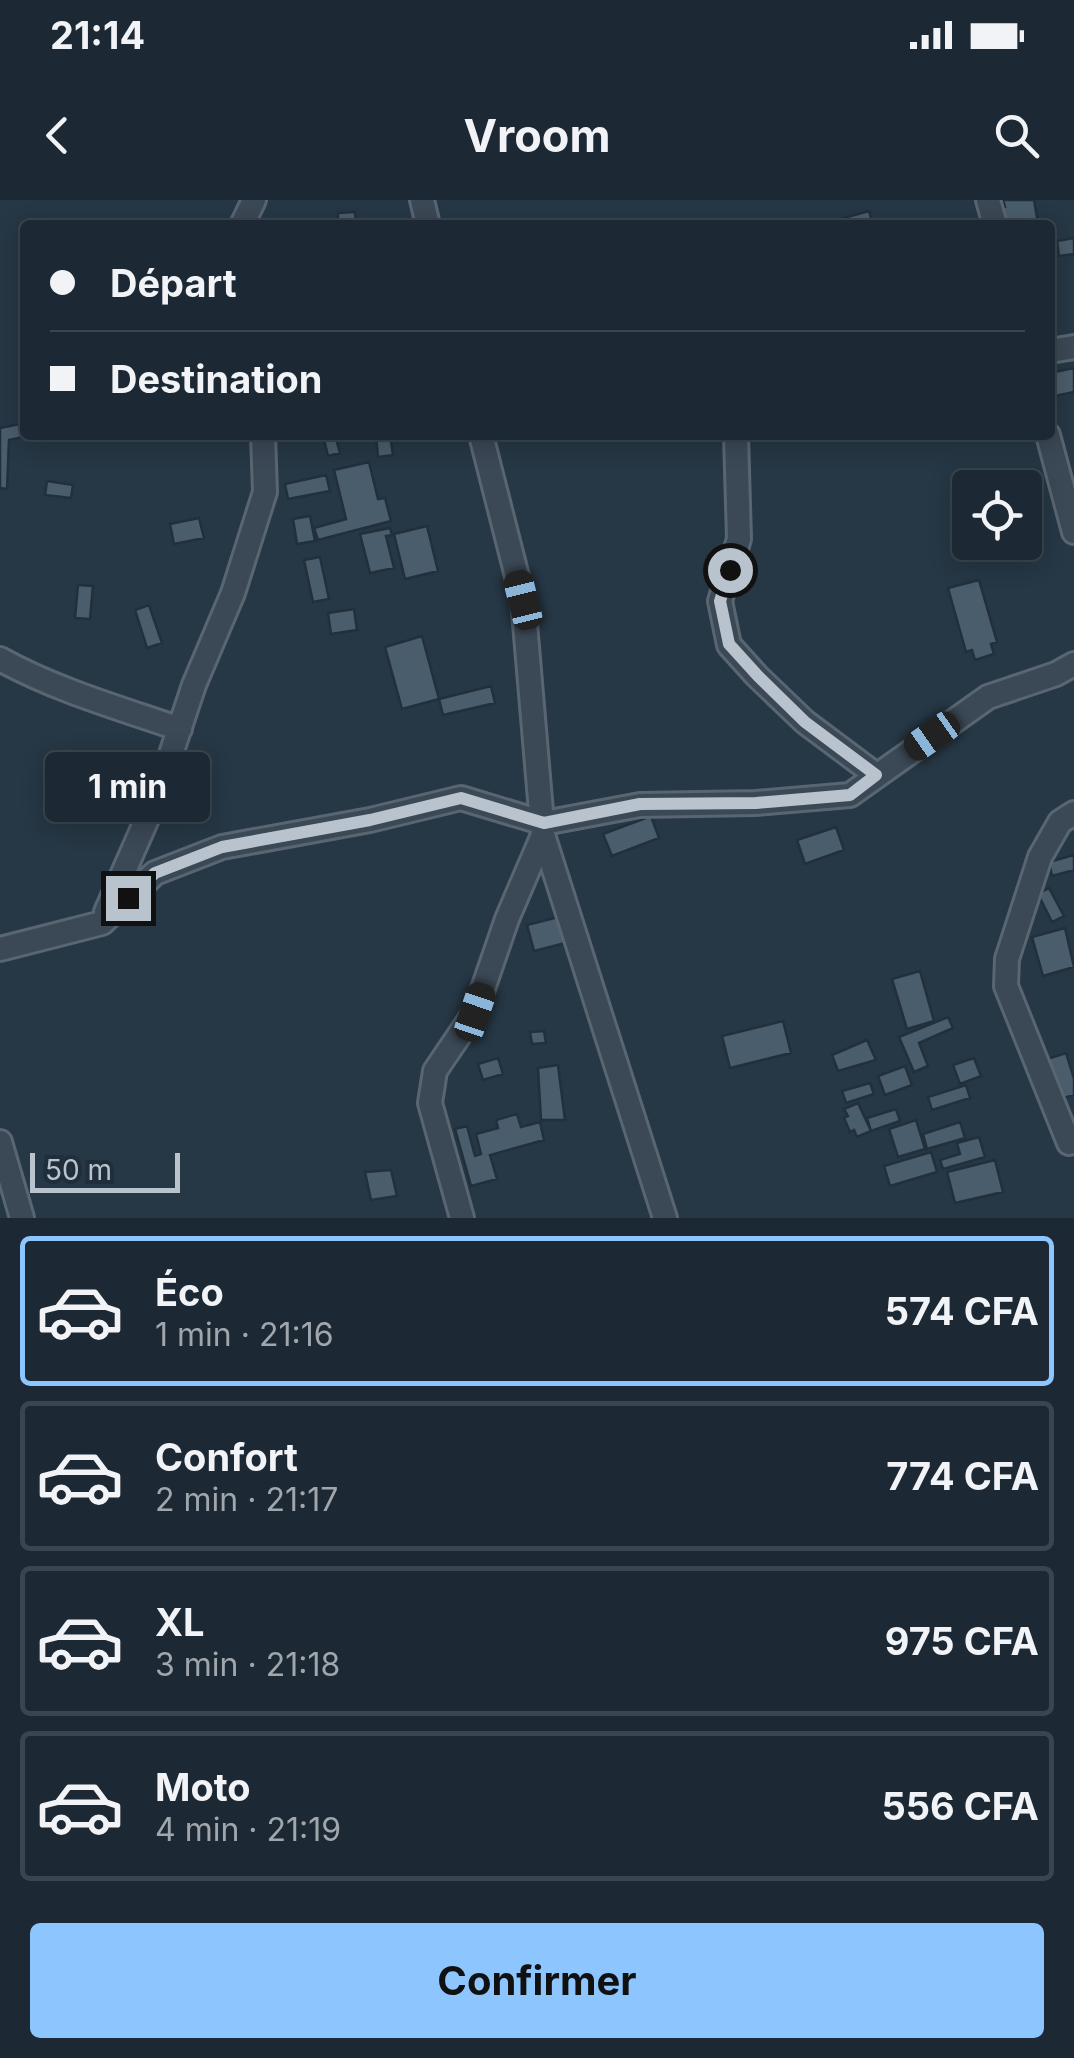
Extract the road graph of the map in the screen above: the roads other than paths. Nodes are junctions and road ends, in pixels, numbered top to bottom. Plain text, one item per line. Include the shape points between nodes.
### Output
1 (264, 440) edge
2 (482, 440) edge
3 (736, 440) edge
4 (1049, 440) edge
5 (1074, 532) edge
6 (0, 659) edge
7 (1074, 664) edge
8 (180, 729) junction
9 (876, 775) junction
10 (1074, 813) edge
11 (544, 829) junction
12 (102, 923) junction
13 (0, 949) edge
14 (0, 1142) edge
15 (1069, 1142) dead end
16 (22, 1218) edge
17 (462, 1218) edge
18 (665, 1218) edge

1 - 8 street via 265,492
2 - 11 street via 523,600
3 - 9 street via 739,539 720,601 729,644 805,722
4 - 5 street
6 - 8 street
7 - 9 street via 988,696
8 - 12 street
9 - 11 street via 850,795 640,804
10 - 15 street via 1060,822 1040,857 1007,960 1006,986
11 - 12 street via 461,798 222,847 155,873
11 - 17 street via 475,1012 435,1071 430,1103
11 - 18 street
12 - 13 street
14 - 16 street

